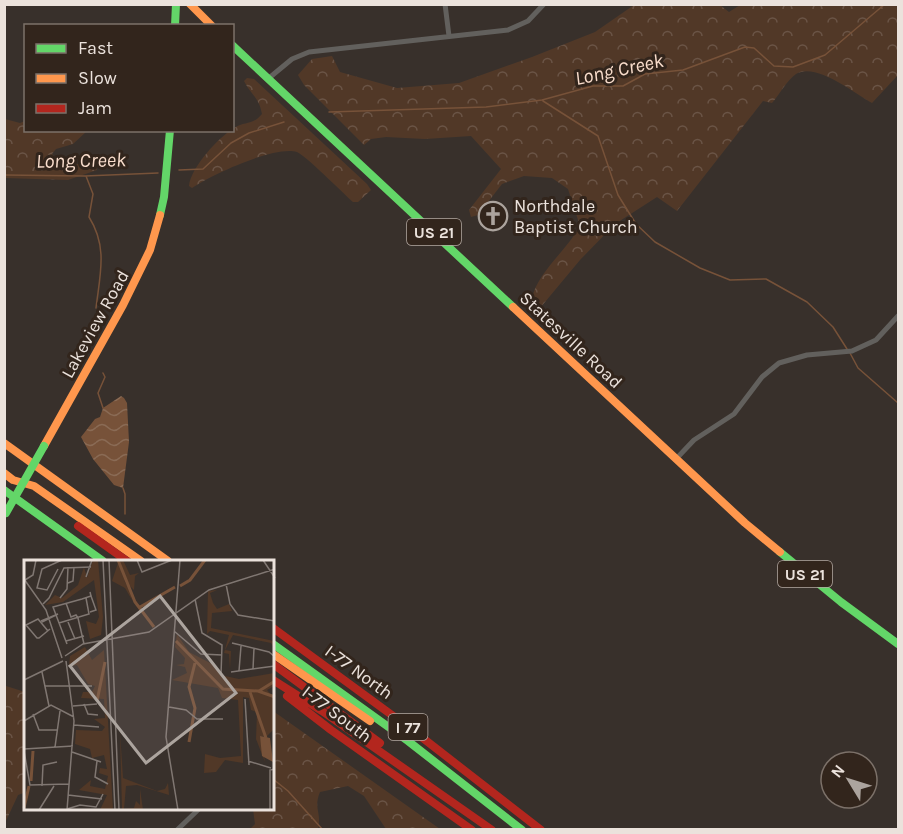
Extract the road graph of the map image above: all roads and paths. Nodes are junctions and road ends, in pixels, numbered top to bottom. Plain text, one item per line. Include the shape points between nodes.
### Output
1 (176, 4) edge
2 (190, 4) edge
3 (445, 4) edge
4 (544, 4) edge
5 (175, 24) edge
6 (210, 24) edge
7 (449, 36) junction
8 (234, 47) edge
9 (269, 78) junction
10 (170, 132) edge
11 (898, 316) edge
12 (4, 443) edge
13 (676, 459) junction
14 (4, 465) edge
15 (4, 474) edge
16 (23, 483) junction
17 (4, 490) edge
18 (46, 499) junction
19 (5, 515) edge
20 (102, 560) edge
21 (126, 560) edge
22 (139, 560) edge
23 (167, 560) edge
24 (274, 629) edge
25 (898, 644) edge
26 (274, 645) edge
27 (274, 655) edge
28 (274, 665) edge
29 (274, 683) edge
30 (274, 683) edge
31 (446, 769) junction
32 (449, 800) junction
33 (198, 810) edge
34 (177, 830) edge
35 (472, 830) edge
36 (492, 830) edge
37 (522, 830) edge
38 (541, 830) edge

1 - 5 main road
2 - 6 main road
3 - 7 street
4 - 7 street via 515,28
7 - 9 street via 309,52 292,59
8 - 9 main road, Statesville Road / US 21
9 - 13 main road, Statesville Road / US 21
10 - 16 main road, Lakeview Road, bridge via 164,197 150,250
11 - 13 street via 876,340 852,351 807,355 779,363 762,377 734,414 694,440
12 - 23 main road
13 - 25 main road, Statesville Road / US 21 via 782,555
14 - 16 main road via 17,473
15 - 16 main road
16 - 18 main road via 30,492
16 - 19 main road, Lakeview Road, bridge
17 - 20 main road
18 - 21 main road
18 - 22 main road
24 - 38 main road, I-77 North / I 77
26 - 31 main road, I 77
27 - 31 main road via 429,763
28 - 32 main road via 436,785
29 - 32 main road, I 77 via 322,711
30 - 35 main road, I-77 South / I 77 via 331,730
31 - 37 main road, I 77
32 - 36 main road, I 77
33 - 34 street

